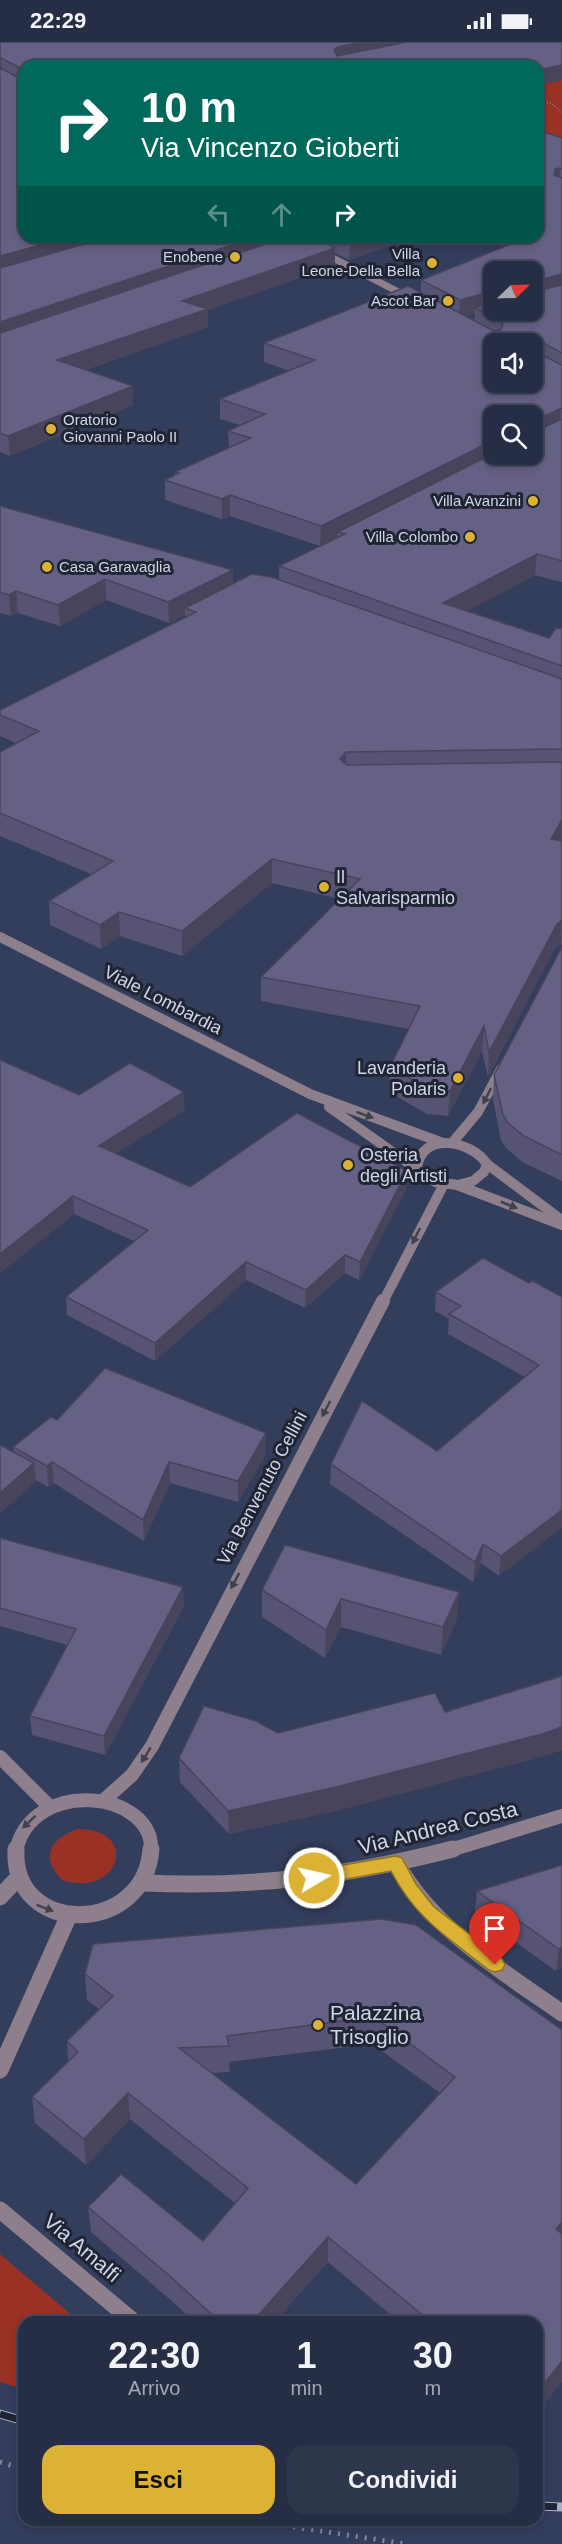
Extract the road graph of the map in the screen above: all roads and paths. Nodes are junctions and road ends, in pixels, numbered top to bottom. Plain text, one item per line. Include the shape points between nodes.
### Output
1 (544, 102) edge
2 (562, 112) edge
3 (305, 243) joint
4 (290, 248) edge
5 (422, 304) edge
6 (0, 938) edge
7 (504, 1061) edge
8 (310, 1094) junction
9 (448, 1143) junction
10 (487, 1164) junction
11 (417, 1168) junction
12 (450, 1185) junction
13 (562, 1223) edge
14 (0, 1757) edge
15 (104, 1800) junction
16 (49, 1806) junction
17 (562, 1816) edge
18 (396, 1863) junction
19 (15, 1881) junction
20 (144, 1883) junction
21 (0, 1897) edge
22 (69, 1915) junction
23 (562, 2013) edge
24 (0, 2070) edge
25 (0, 2210) edge
26 (127, 2316) edge
27 (0, 2462) edge
28 (18, 2467) edge
29 (282, 2526) edge
30 (363, 2541) edge
31 (406, 2544) edge

1 - 2 path
3 - 4 street
3 - 5 street
6 - 8 street, Viale Lombardia
7 -> 9 street via 478,1112
8 -> 9 street, Viale Lombardia
8 - 11 street, Viale Lombardia
9 - 10 street, Viale Lombardia via 479,1152
9 - 11 street via 422,1151
10 - 12 street via 481,1176
10 - 13 street
11 - 12 street, Viale Lombardia via 426,1178
12 -> 13 street
12 -> 15 street, Via Benvenuto Cellini via 152,1746 132,1775
14 - 16 street
15 - 16 street via 67,1800
15 - 20 street via 137,1818 148,1832 153,1849
16 -> 19 street via 19,1831 10,1865
17 - 18 street, Via Andrea Costa via 473,1845
18 - 20 street, Via Andrea Costa via 228,1888
18 - 23 street via 418,1901 442,1926
19 - 21 street
19 -> 22 street via 36,1904
20 - 22 street via 119,1905 86,1915
22 - 24 street
25 - 26 street, Via Amalfi
27 - 28 path
29 - 30 path
30 - 31 path

